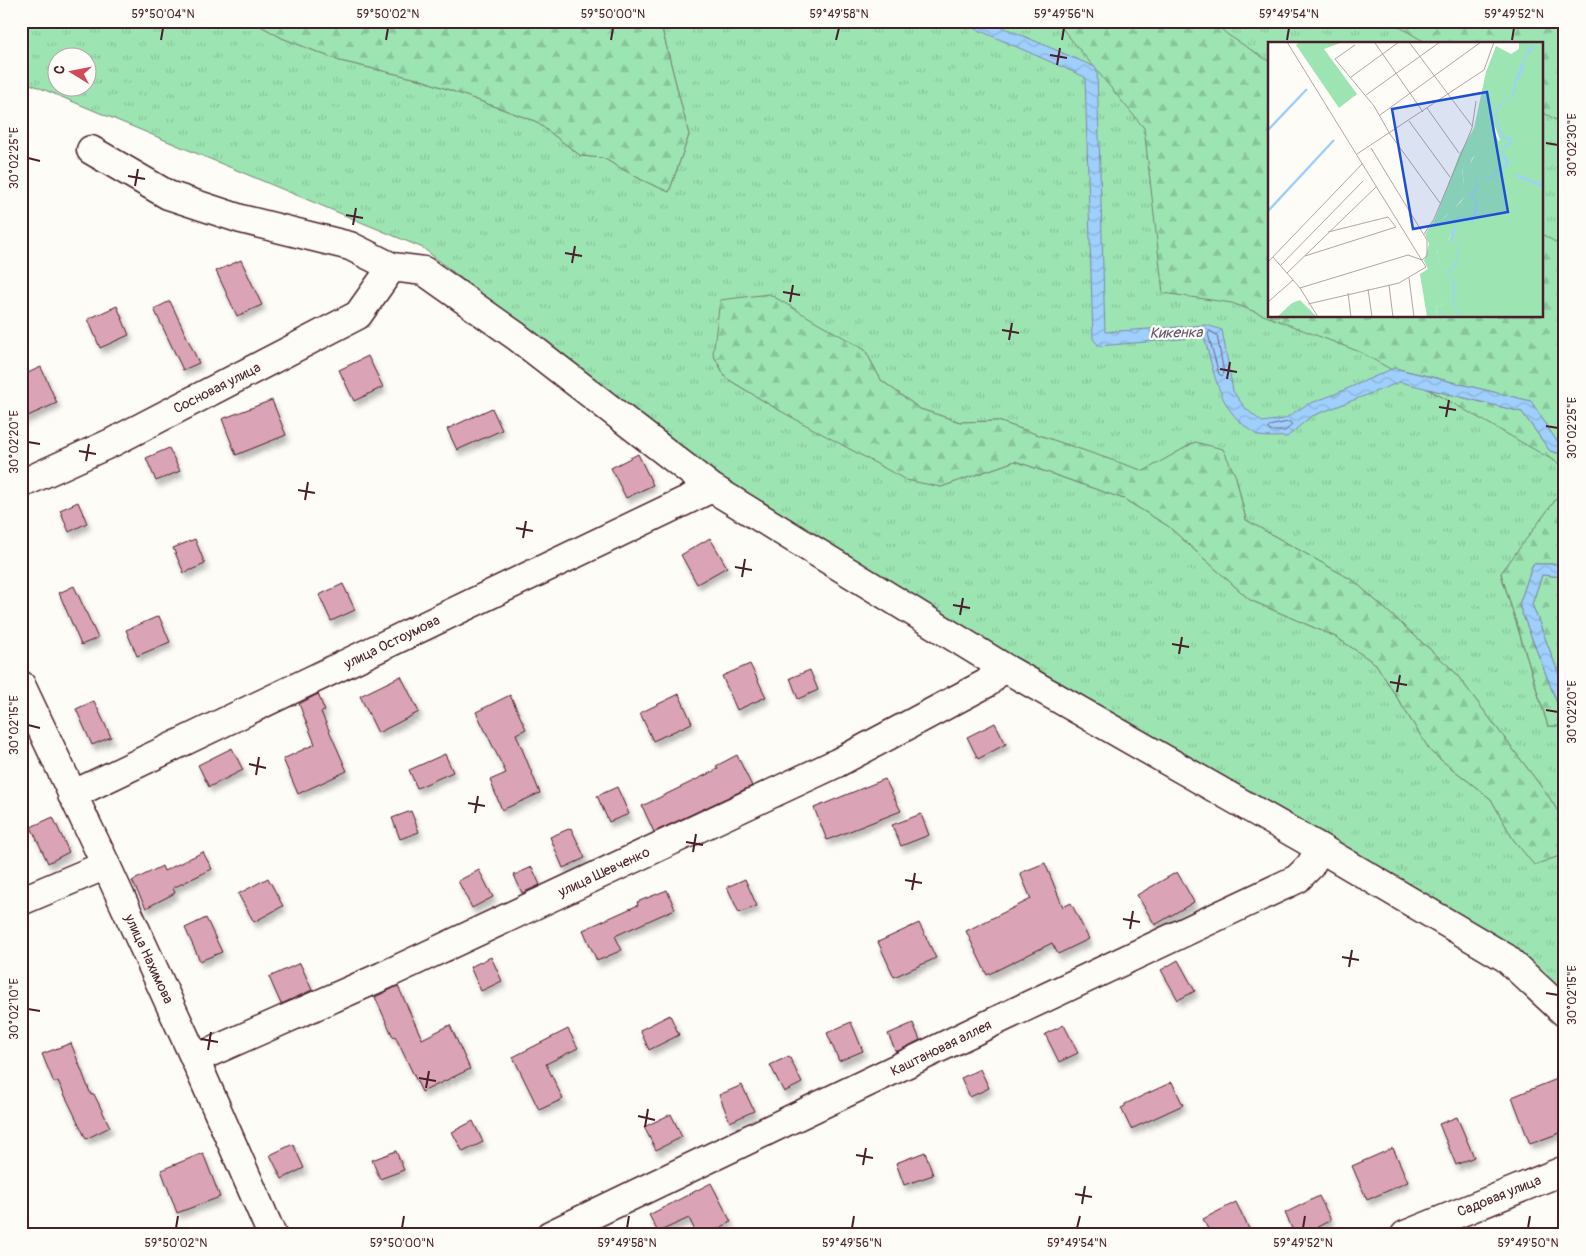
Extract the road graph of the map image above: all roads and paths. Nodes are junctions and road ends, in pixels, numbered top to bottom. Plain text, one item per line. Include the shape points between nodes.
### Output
1 (91, 150) dead end
2 (392, 267) junction
3 (21, 484) edge
4 (712, 488) junction
5 (1003, 667) junction
6 (21, 685) edge
7 (72, 795) junction
8 (1320, 848) junction
9 (106, 865) junction
10 (21, 901) edge
11 (1565, 1013) edge
12 (195, 1060) junction
13 (1565, 1170) edge
14 (272, 1235) edge
15 (550, 1235) edge
16 (1405, 1235) edge

1 - 2 street via 168,195 241,219 350,246
2 - 3 street, Сосновая улица via 358,315 113,442
2 - 4 street via 424,271 516,336
4 - 5 street
4 - 7 street, улица Остоумова
5 - 8 street
5 - 12 street, улица Шевченко via 987,683 837,763 392,972
6 - 7 street, улица Нахимова
7 - 9 street, улица Нахимова
8 - 11 street via 1506,958
8 - 15 street, Каштановая аллея via 1297,880
9 - 10 street
9 - 12 street, улица Нахимова
12 - 14 street, улица Нахимова
13 - 16 street, Садовая улица

